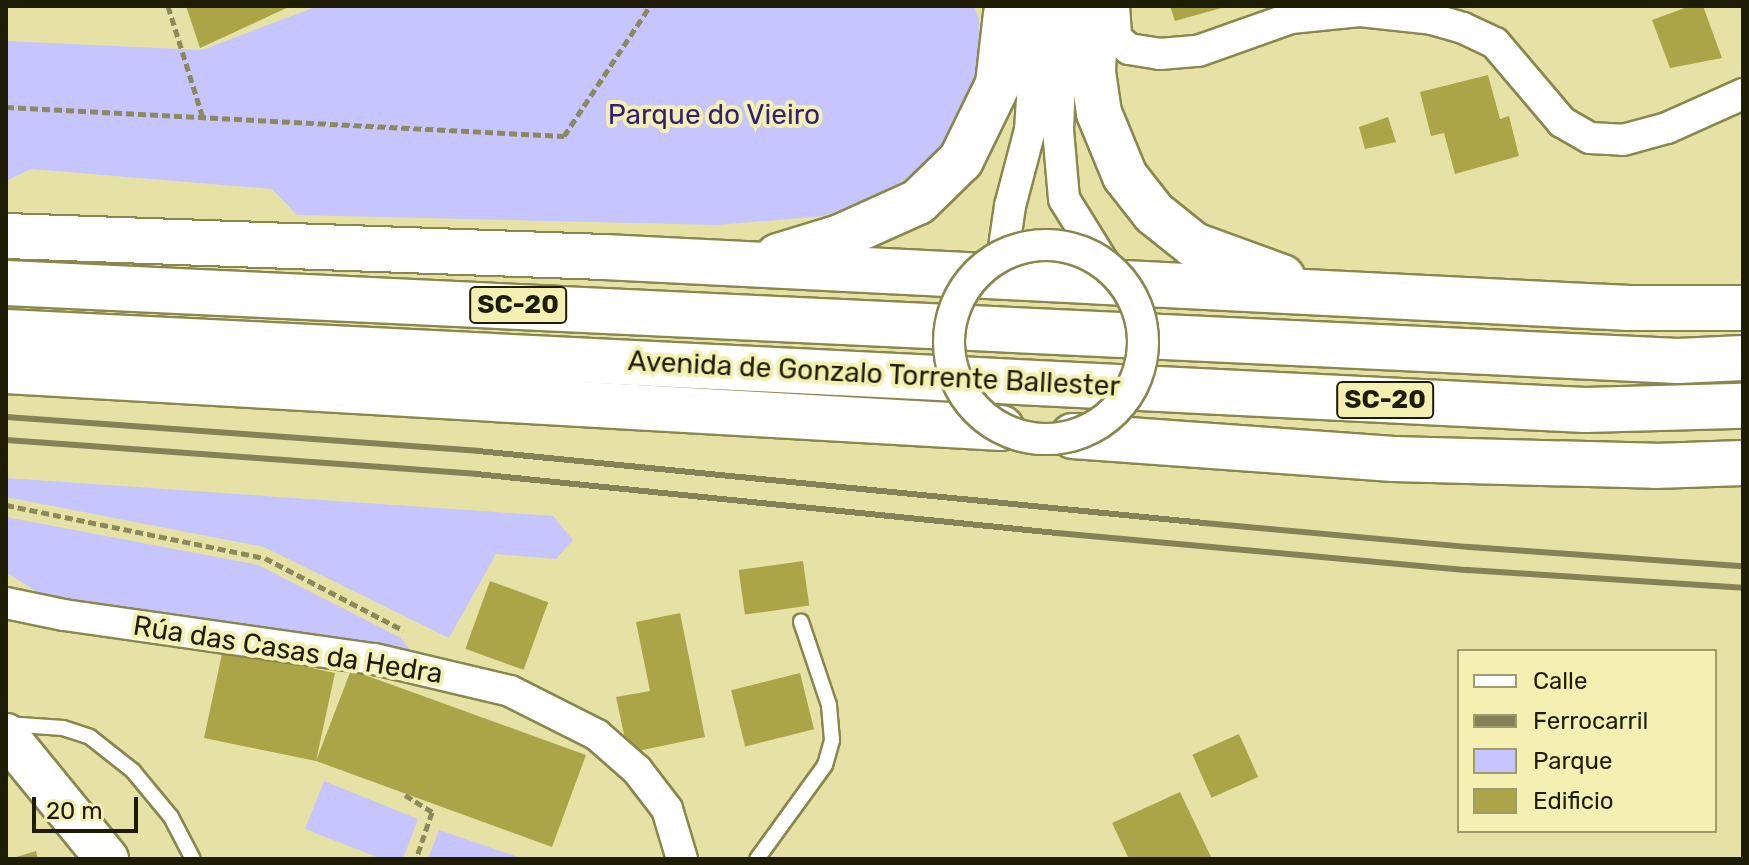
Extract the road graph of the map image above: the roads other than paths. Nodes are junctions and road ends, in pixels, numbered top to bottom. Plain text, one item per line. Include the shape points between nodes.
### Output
1 (1063, 6) edge
2 (1096, 6) edge
3 (1114, 6) edge
4 (1014, 8) edge
5 (1743, 94) edge
6 (6, 236) edge
7 (1003, 254) junction
8 (1103, 262) junction
9 (749, 265) junction
10 (6, 283) edge
11 (1321, 292) junction
12 (1743, 308) edge
13 (6, 332) edge
14 (1743, 358) edge
15 (6, 371) edge
16 (1743, 406) edge
17 (1001, 428) junction
18 (1073, 436) junction
19 (1743, 463) edge
20 (6, 603) edge
21 (801, 622) dead end
22 (6, 724) edge
23 (6, 735) edge
24 (107, 859) edge
25 (193, 859) edge
26 (682, 859) edge
27 (757, 859) edge

1 - 8 street via 1058,130 1064,199
2 - 11 highway via 1093,72 1099,113 1134,189 1194,245
3 - 5 street via 1116,38 1129,49 1160,54 1198,51 1291,18 1360,11 1432,19 1495,43 1562,122 1590,138 1623,140 1667,128
4 - 7 street via 1030,130
4 - 9 highway via 998,84 961,160 918,202 840,237
6 - 9 highway
7 - 8 street, bridge via 1054,244
7 - 17 street, bridge via 978,272 959,296 950,325 949,356 958,385 976,410
8 - 18 street, bridge via 1125,284 1140,312 1145,343 1139,373 1124,401 1102,423
9 - 11 highway
10 - 14 highway, Avenida de Gonzalo Torrente Ballester / SC-20 via 1678,361
11 - 12 highway via 1630,308
13 - 16 highway, Avenida de Gonzalo Torrente Ballester / SC-20 via 1585,410
15 - 17 highway
17 - 18 street, bridge via 1049,440
18 - 19 highway via 1393,459 1655,466
20 - 26 street, Rúa das Casas da Hedra via 375,659 510,691 597,735 637,770 667,809
21 - 27 lane via 829,705 832,740 825,765
22 - 25 lane via 63,728 90,737 133,771 171,817
23 - 24 street

